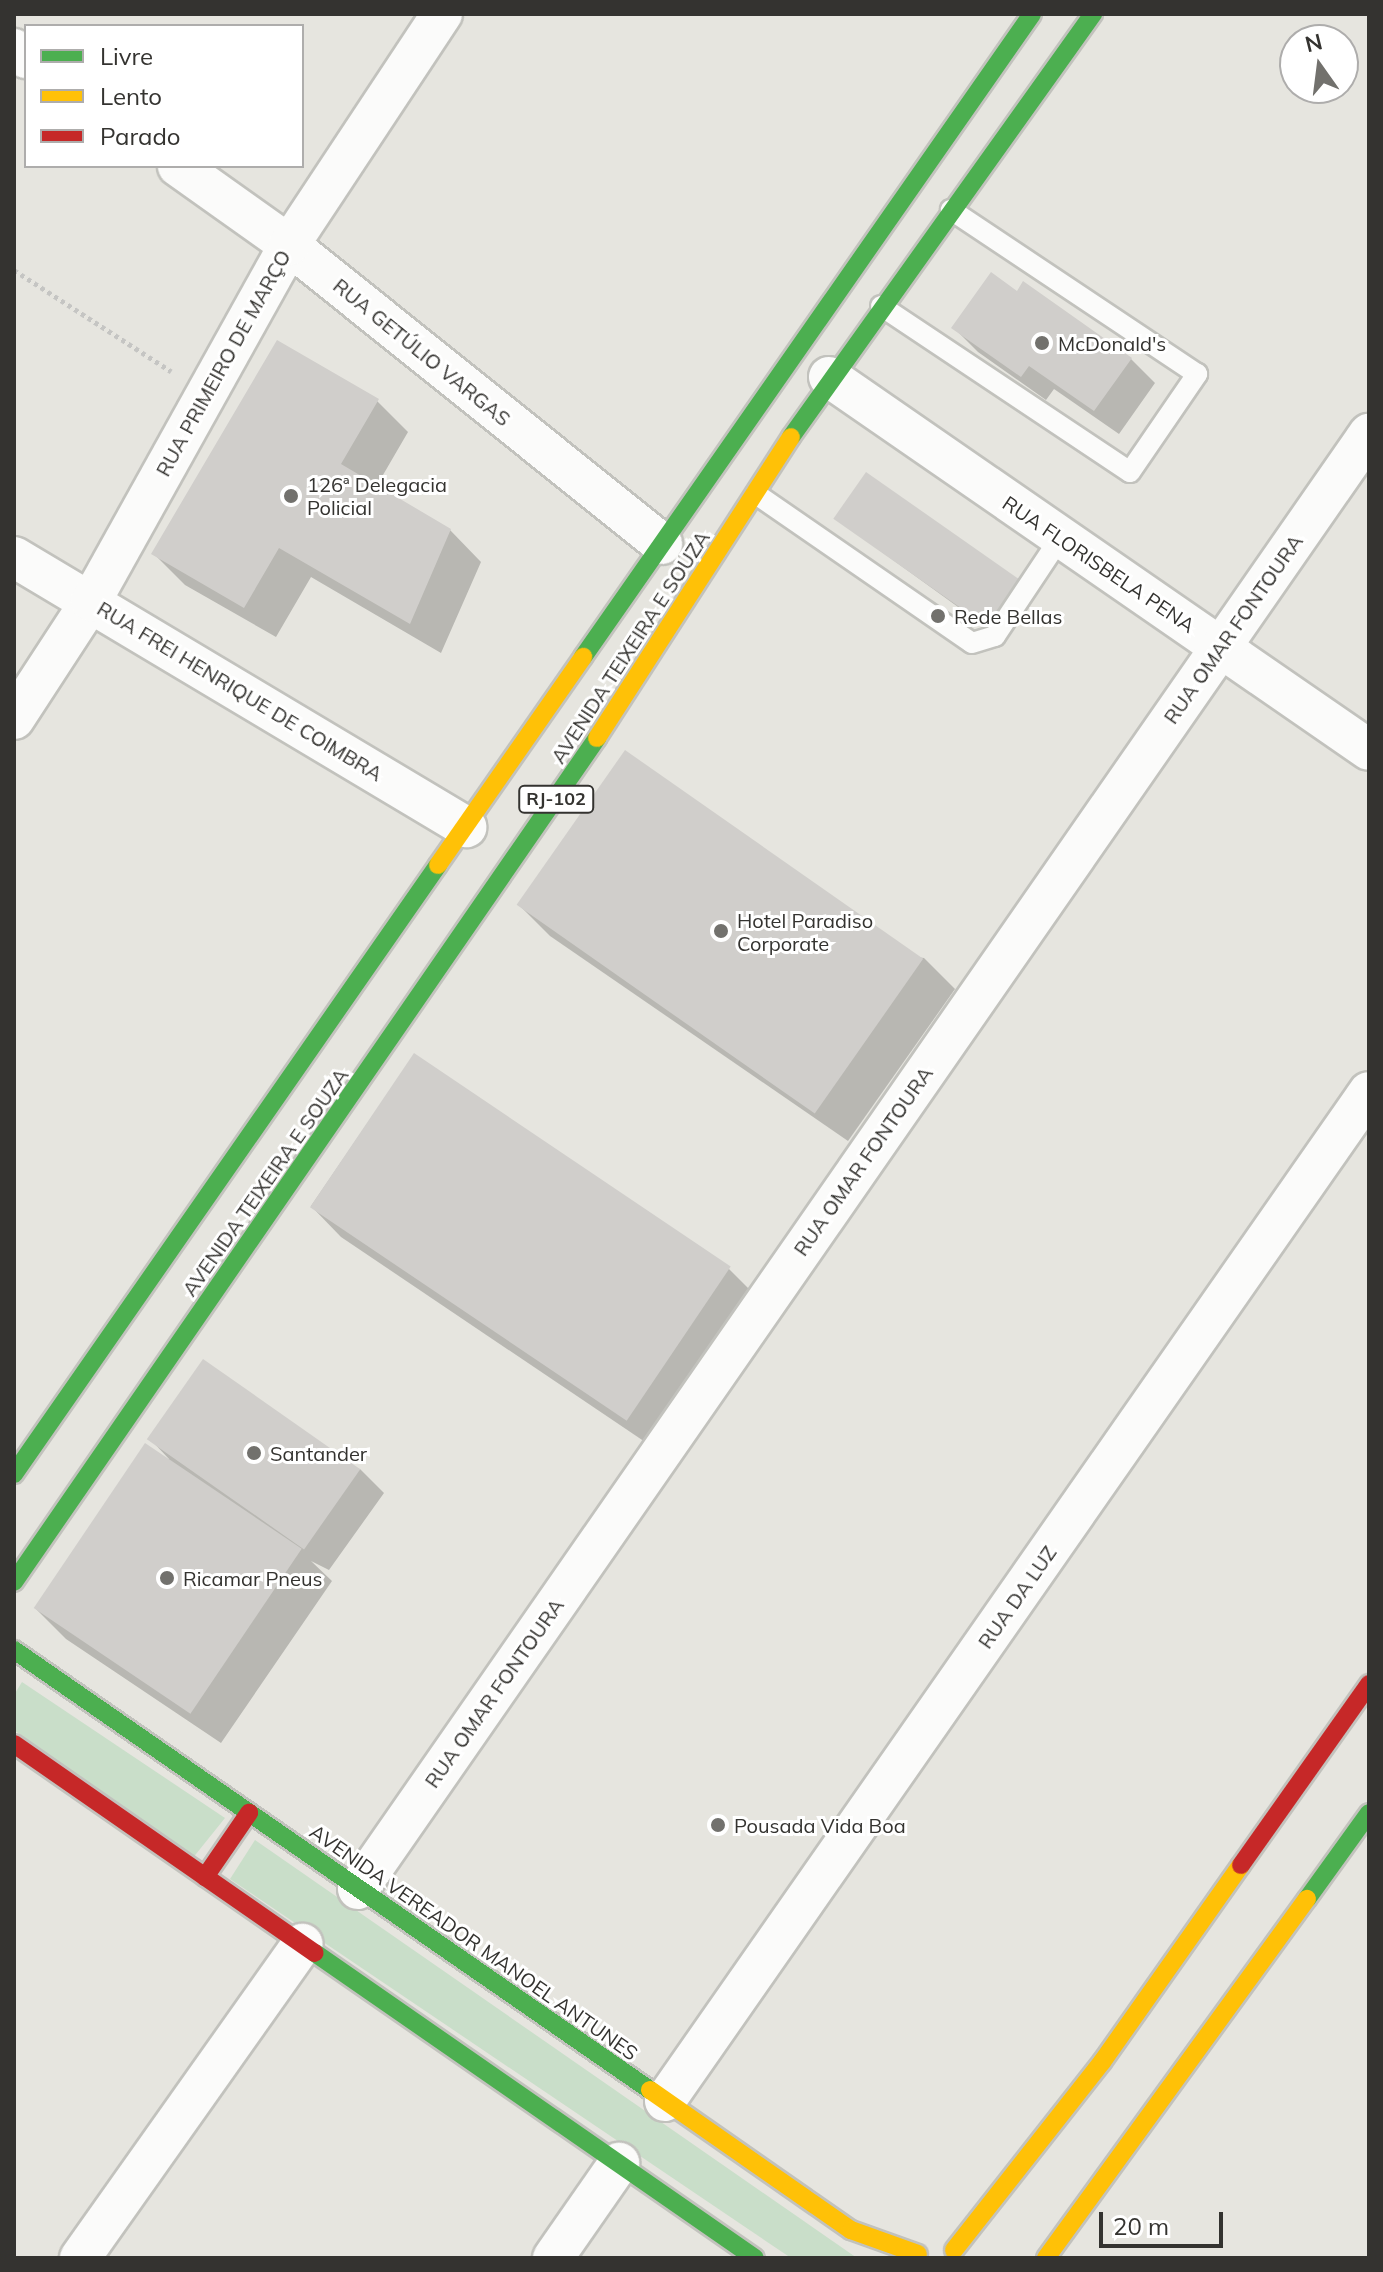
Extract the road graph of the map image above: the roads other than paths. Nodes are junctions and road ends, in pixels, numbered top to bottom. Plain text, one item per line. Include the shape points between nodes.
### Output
1 (442, 14) edge
2 (1032, 14) edge
3 (1093, 14) edge
4 (181, 168) edge
5 (951, 210) junction
6 (289, 245) junction
7 (881, 306) junction
8 (829, 377) junction
9 (1369, 434) edge
10 (756, 494) junction
11 (1060, 538) junction
12 (662, 544) junction
13 (14, 557) edge
14 (91, 601) junction
15 (1221, 647) junction
16 (14, 719) edge
17 (1369, 750) edge
18 (466, 827) junction
19 (1369, 1092) edge
20 (14, 1474) edge
21 (14, 1582) edge
22 (14, 1650) edge
23 (1369, 1684) edge
24 (14, 1744) edge
25 (249, 1813) junction
26 (1369, 1813) edge
27 (205, 1877) junction
28 (358, 1889) junction
29 (302, 1944) junction
30 (665, 2101) junction
31 (619, 2163) junction
32 (954, 2250) junction
33 (974, 2254) dead end
34 (914, 2256) edge
35 (80, 2258) edge
36 (553, 2258) edge
37 (755, 2258) edge
38 (1046, 2258) edge

1 - 6 street, RUA PRIMEIRO DE MARÇO
2 - 12 main road, AVENIDA TEIXEIRA E SOUZA / RJ-102
3 - 5 main road, AVENIDA TEIXEIRA E SOUZA / RJ-102
4 - 6 street, RUA GETÚLIO VARGAS
5 - 7 main road, AVENIDA TEIXEIRA E SOUZA / RJ-102
5 - 7 lane via 1197,374 1130,472
6 - 12 street, RUA GETÚLIO VARGAS
6 - 14 street, RUA PRIMEIRO DE MARÇO
7 - 8 main road, AVENIDA TEIXEIRA E SOUZA / RJ-102
8 - 10 main road, AVENIDA TEIXEIRA E SOUZA / RJ-102
8 - 11 street, RUA FLORISBELA PENA
9 - 15 street, RUA OMAR FONTOURA
10 - 11 lane via 972,643 995,636
10 - 21 main road, AVENIDA TEIXEIRA E SOUZA / RJ-102 via 552,805
11 - 15 street, RUA FLORISBELA PENA
12 - 18 main road, AVENIDA TEIXEIRA E SOUZA / RJ-102
13 - 14 street, RUA FREI HENRIQUE DE COIMBRA
14 - 16 street, RUA PRIMEIRO DE MARÇO
14 - 18 street, RUA FREI HENRIQUE DE COIMBRA
15 - 17 street, RUA FLORISBELA PENA
15 - 28 street, RUA OMAR FONTOURA
18 - 20 main road, AVENIDA TEIXEIRA E SOUZA / RJ-102
19 - 30 street, RUA DA LUZ
22 - 25 main road, AVENIDA VEREADOR MANOEL ANTUNES
23 - 32 main road via 1102,2062
24 - 27 main road
25 - 27 main road
25 - 28 main road, AVENIDA VEREADOR MANOEL ANTUNES
26 - 38 main road
27 - 29 main road
28 - 30 main road, AVENIDA VEREADOR MANOEL ANTUNES
29 - 31 main road
29 - 35 street
30 - 34 main road, AVENIDA VEREADOR MANOEL ANTUNES via 851,2230
31 - 36 street
31 - 37 main road
32 - 33 main road
32 - 34 main road

